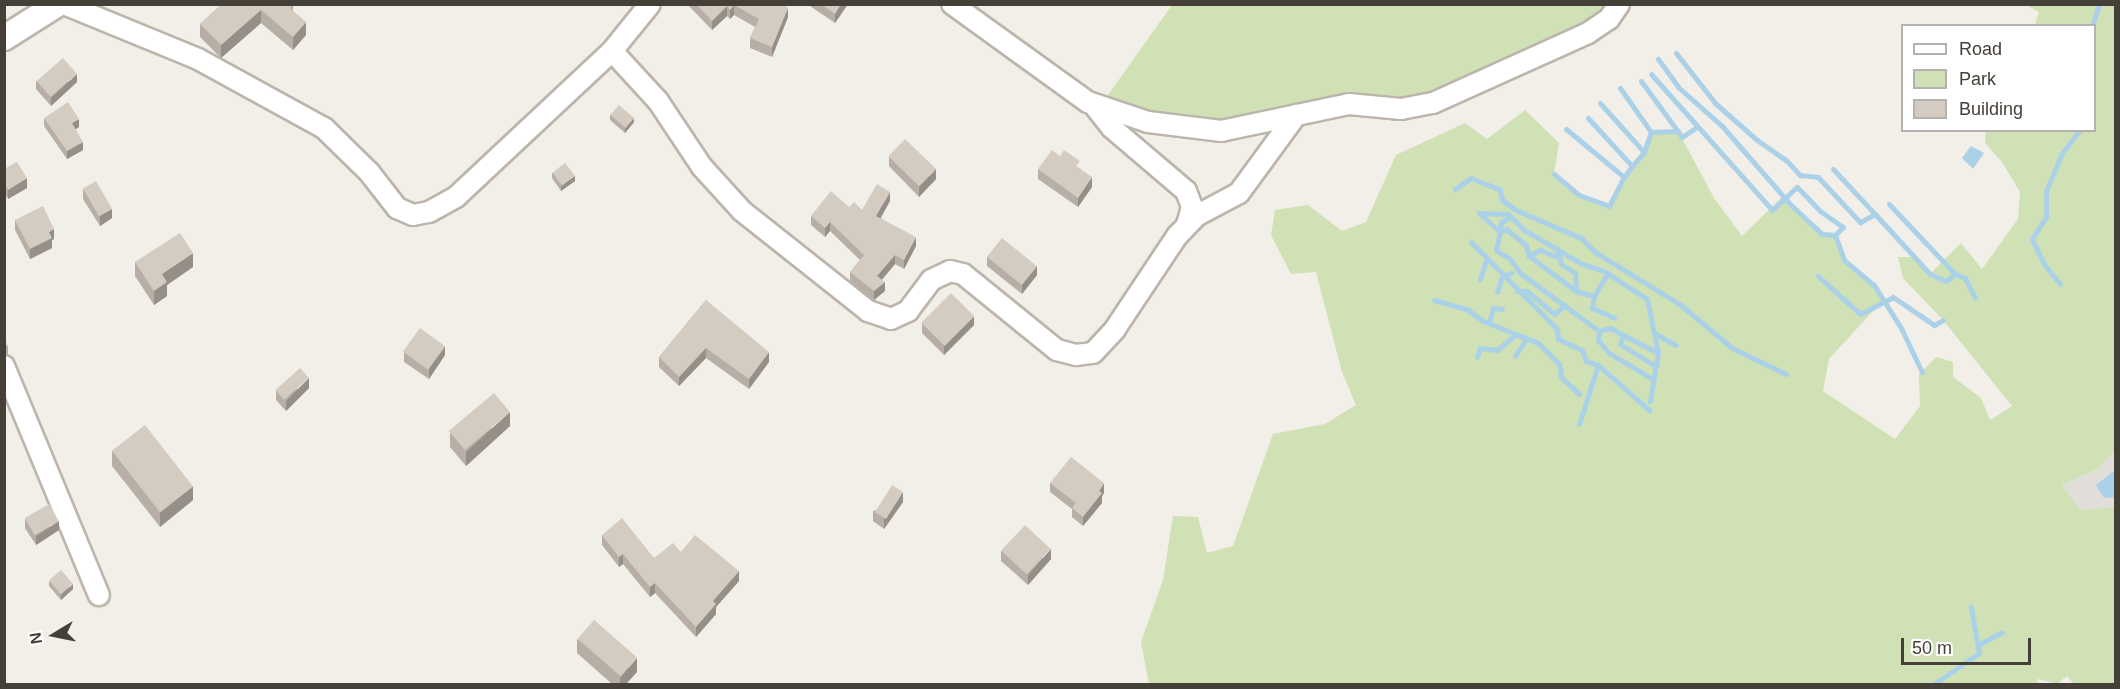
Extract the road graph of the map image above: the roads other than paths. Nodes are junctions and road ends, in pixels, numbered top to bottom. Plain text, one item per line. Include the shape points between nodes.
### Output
1 (58, 4) edge
2 (64, 4) edge
3 (650, 4) edge
4 (952, 4) edge
5 (1619, 4) edge
6 (4, 38) edge
7 (612, 51) junction
8 (1094, 105) junction
9 (1296, 115) junction
10 (1187, 225) junction
11 (4, 366) edge
12 (99, 595) dead end

1 - 6 street
2 - 7 street via 198,59 324,128 369,172 397,207 413,215 429,212 456,196
3 - 7 street
4 - 8 street
5 - 9 street via 1610,19 1588,33 1433,103 1401,109 1349,104
7 - 10 street via 658,101 702,167 742,211 868,311 891,319 908,311 932,280 950,272 963,274 1057,350 1076,355 1094,353
8 - 9 street via 1148,122 1194,130 1245,128
8 - 10 street via 1126,141 1186,191 1192,207
9 - 10 street via 1239,193
11 - 12 street

